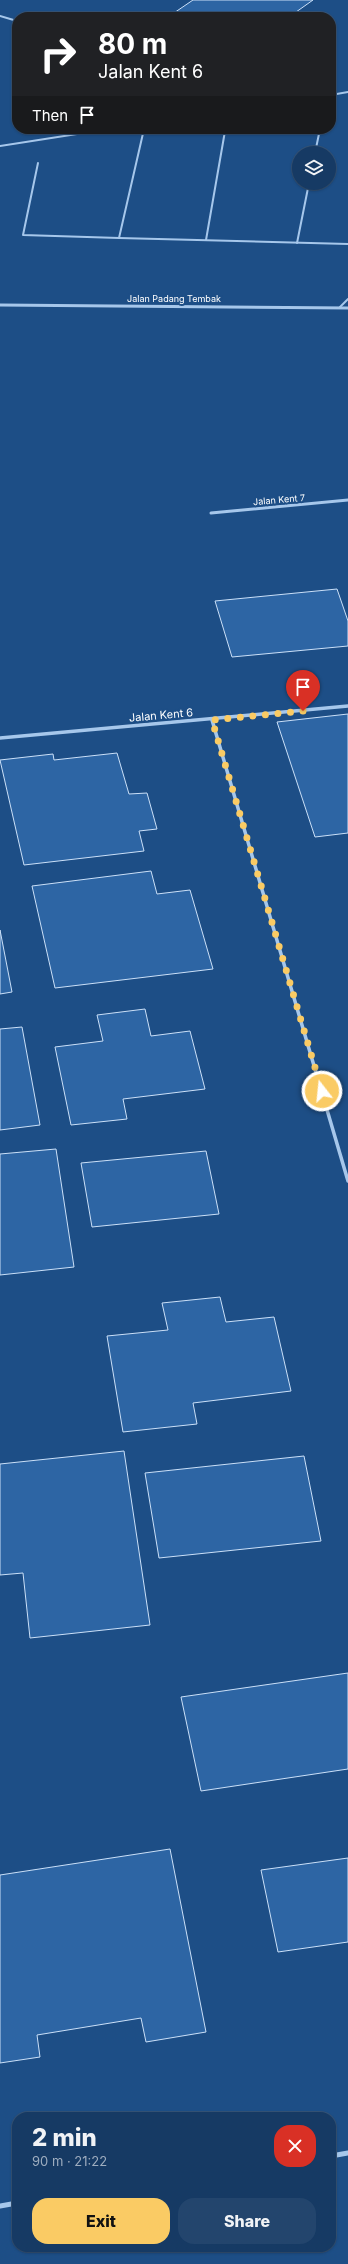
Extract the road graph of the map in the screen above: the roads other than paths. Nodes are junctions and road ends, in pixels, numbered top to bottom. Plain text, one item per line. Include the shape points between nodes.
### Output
1 (0, 16) edge
2 (12, 19) edge
3 (348, 92) edge
4 (336, 94) edge
5 (77, 134) edge
6 (143, 134) edge
7 (224, 134) edge
8 (319, 134) edge
9 (0, 146) edge
10 (316, 146) edge
11 (38, 163) dead end
12 (308, 190) edge
13 (119, 238) junction
14 (206, 240) junction
15 (297, 243) junction
16 (348, 244) edge
17 (348, 299) edge
18 (0, 305) edge
19 (340, 308) junction
20 (348, 308) edge
21 (348, 500) edge
22 (211, 513) dead end
23 (348, 706) edge
24 (212, 720) junction
25 (0, 738) edge
26 (348, 1181) edge
27 (348, 2153) edge
28 (336, 2155) edge
29 (12, 2204) edge
30 (0, 2206) edge

1 - 2 lane
3 - 4 lane
5 - 9 lane
6 - 13 lane
7 - 14 lane
8 - 10 lane
11 - 13 lane via 23,235
12 - 15 lane
13 - 14 lane
14 - 15 lane
15 - 16 lane
17 - 19 lane
18 - 19 street, Jalan Padang Tembak
19 - 20 street, Jalan Padang Tembak
21 - 22 street, Jalan Kent 7
23 - 24 street, Jalan Kent 6
24 - 25 street, Jalan Kent 6
24 - 26 street
27 - 28 street
29 - 30 street

